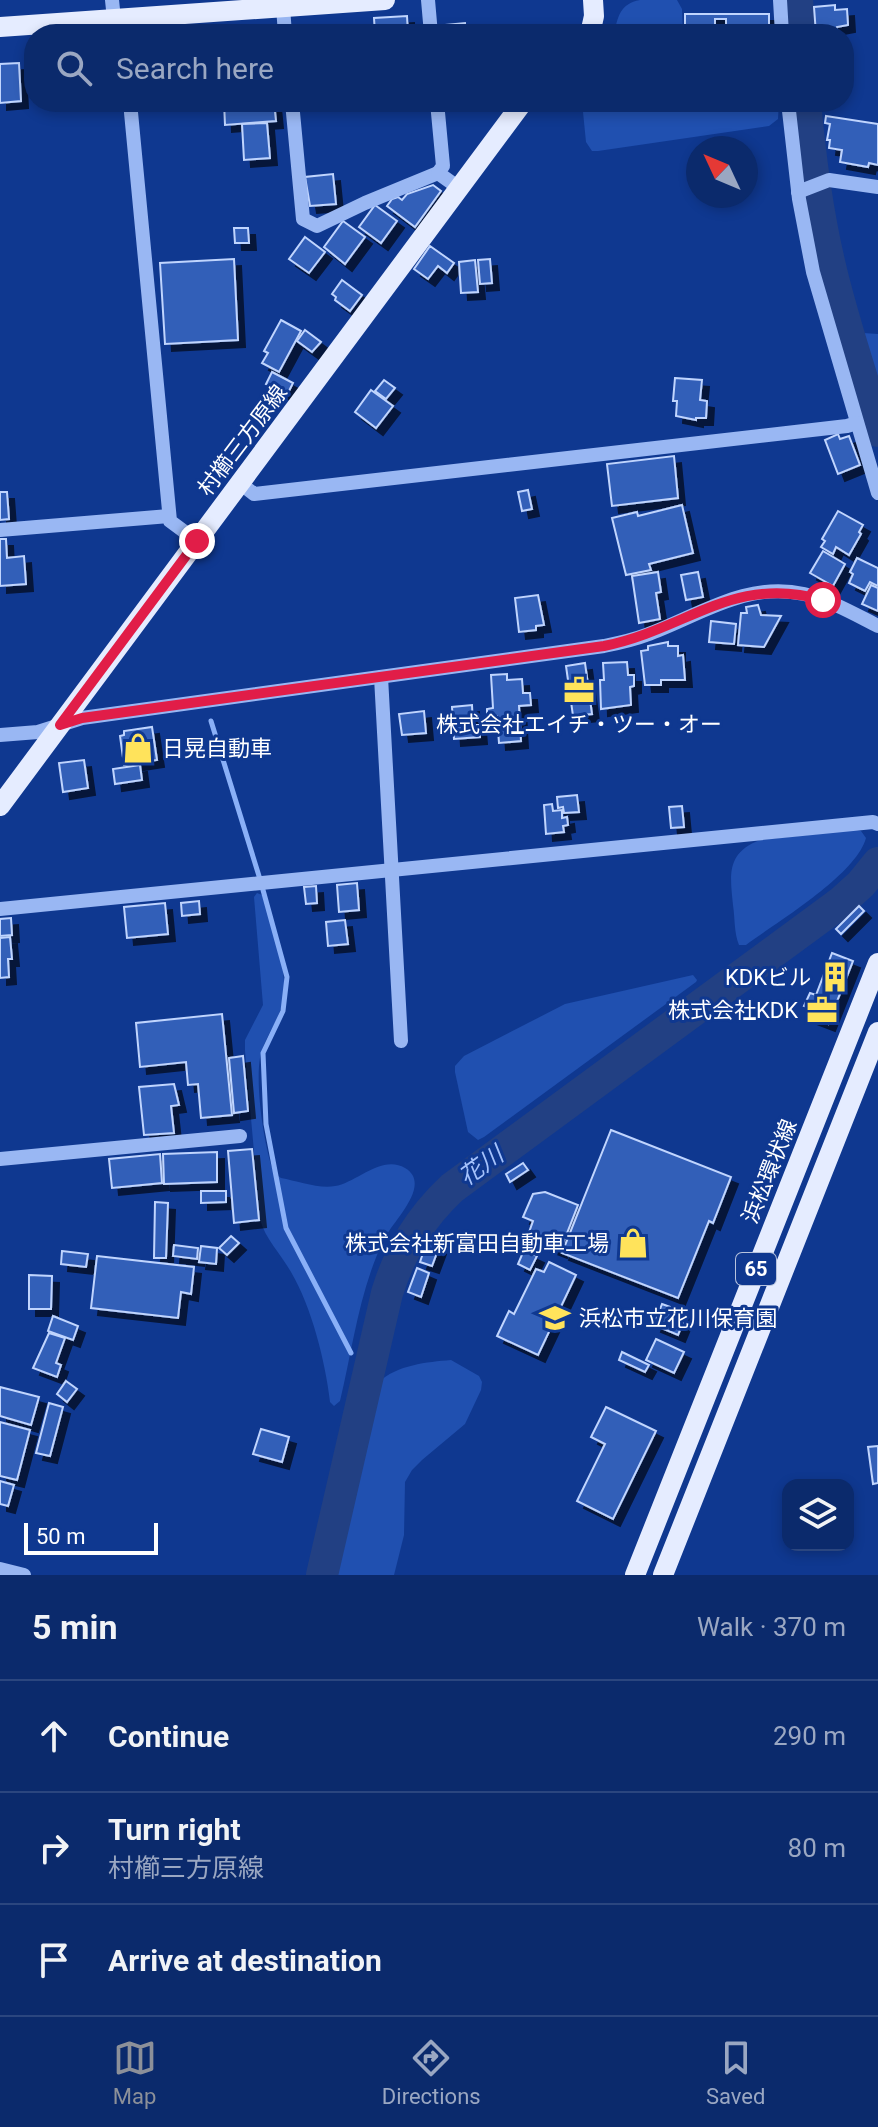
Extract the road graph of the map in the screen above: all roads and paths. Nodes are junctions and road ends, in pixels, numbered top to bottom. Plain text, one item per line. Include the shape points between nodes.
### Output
1 (385, 0) edge
2 (428, 0) edge
3 (593, 0) edge
4 (780, 0) edge
5 (283, 7) junction
6 (118, 18) edge
7 (39, 24) edge
8 (284, 24) edge
9 (430, 24) edge
10 (592, 24) edge
11 (781, 24) edge
12 (24, 25) edge
13 (0, 27) edge
14 (131, 112) edge
15 (293, 112) edge
16 (438, 112) edge
17 (516, 112) edge
18 (790, 112) edge
19 (438, 173) junction
20 (878, 187) edge
21 (459, 188) junction
22 (802, 191) junction
23 (857, 423) junction
24 (240, 483) junction
25 (878, 493) edge
26 (169, 516) junction
27 (0, 530) edge
28 (197, 541) junction
29 (878, 626) edge
30 (381, 677) junction
31 (60, 725) junction
32 (0, 735) edge
33 (0, 806) edge
34 (878, 824) edge
35 (392, 870) junction
36 (0, 909) edge
37 (878, 963) edge
38 (878, 1032) edge
39 (401, 1041) dead end
40 (240, 1136) dead end
41 (0, 1159) edge
42 (2, 1571) edge
43 (24, 1575) edge
44 (635, 1575) edge
45 (663, 1575) edge

1 - 5 main road
2 - 9 street
3 - 10 main road
4 - 11 street
5 - 6 main road
5 - 8 street
6 - 7 main road
12 - 13 main road
14 - 26 street
15 - 19 street via 303,219 317,226
16 - 19 street via 443,166
17 - 21 main road, 村櫛三方原線
18 - 22 street
19 - 21 street
20 - 22 street via 829,180
21 - 24 main road, 村櫛三方原線
22 - 23 street via 813,272
23 - 24 street via 254,494
23 - 25 street
24 - 28 main road, 村櫛三方原線
26 - 27 street
26 - 28 street
28 - 31 main road, 村櫛三方原線
29 - 30 street via 802,594 759,592 625,642
30 - 31 street
30 - 35 street
31 - 32 street
31 - 33 main road, 村櫛三方原線
34 - 35 street
35 - 36 street
35 - 39 street
37 - 44 main road, 浜松環状線 / 65
38 - 45 main road, 65
40 - 41 street
42 - 43 street

